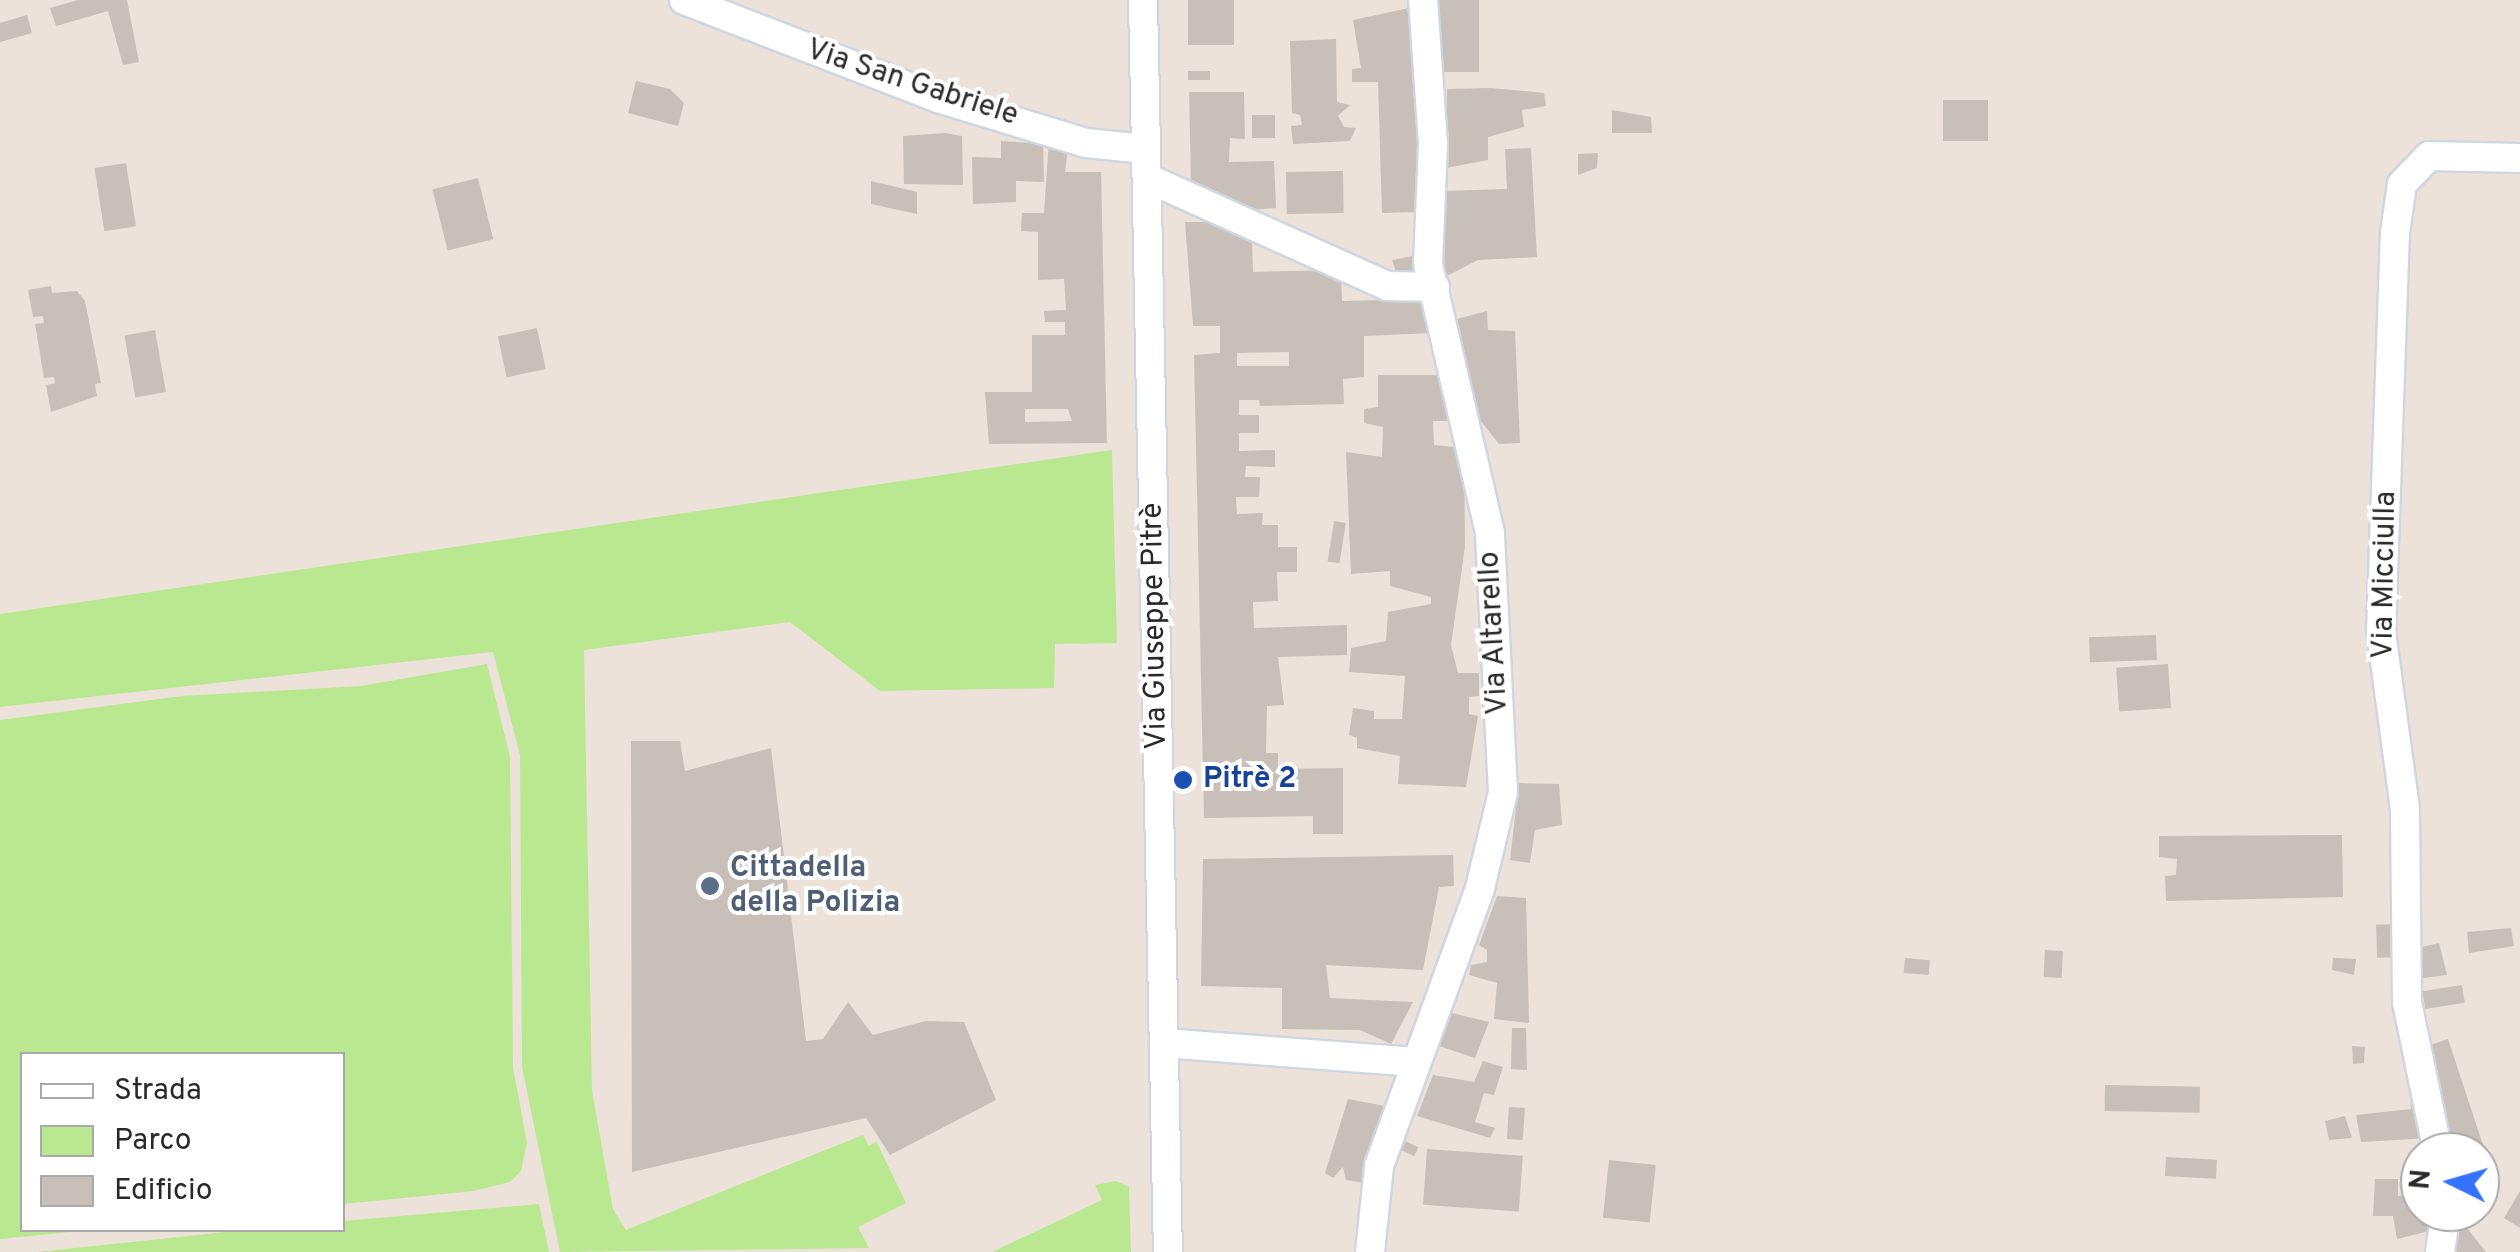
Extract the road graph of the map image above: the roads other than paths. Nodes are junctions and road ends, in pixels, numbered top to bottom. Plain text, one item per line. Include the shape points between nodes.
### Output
1 (684, 0) edge
2 (1144, 0) edge
3 (1423, 0) edge
4 (1146, 149) junction
5 (2520, 158) edge
6 (1146, 178) junction
7 (1435, 287) junction
8 (1164, 1044) junction
9 (1415, 1062) junction
10 (2434, 1132) edge
11 (1168, 1252) edge
12 (1370, 1252) edge

1 - 4 street, Via San Gabriele via 938,98 1086,143
2 - 4 street, Via Giuseppe Pitrè
3 - 7 street, Via Altarello via 1432,143 1428,264
4 - 6 street, Via Giuseppe Pitrè
5 - 10 street, Via Micciulla via 2429,156 2402,184 2394,233 2381,632 2405,809 2408,1002
6 - 7 street via 1386,286
6 - 8 street, Via Giuseppe Pitrè
7 - 9 street, Via Altarello via 1490,533 1502,792 1480,888
8 - 9 street
8 - 11 street, Via Giuseppe Pitrè
9 - 12 street, Via Altarello via 1380,1166

